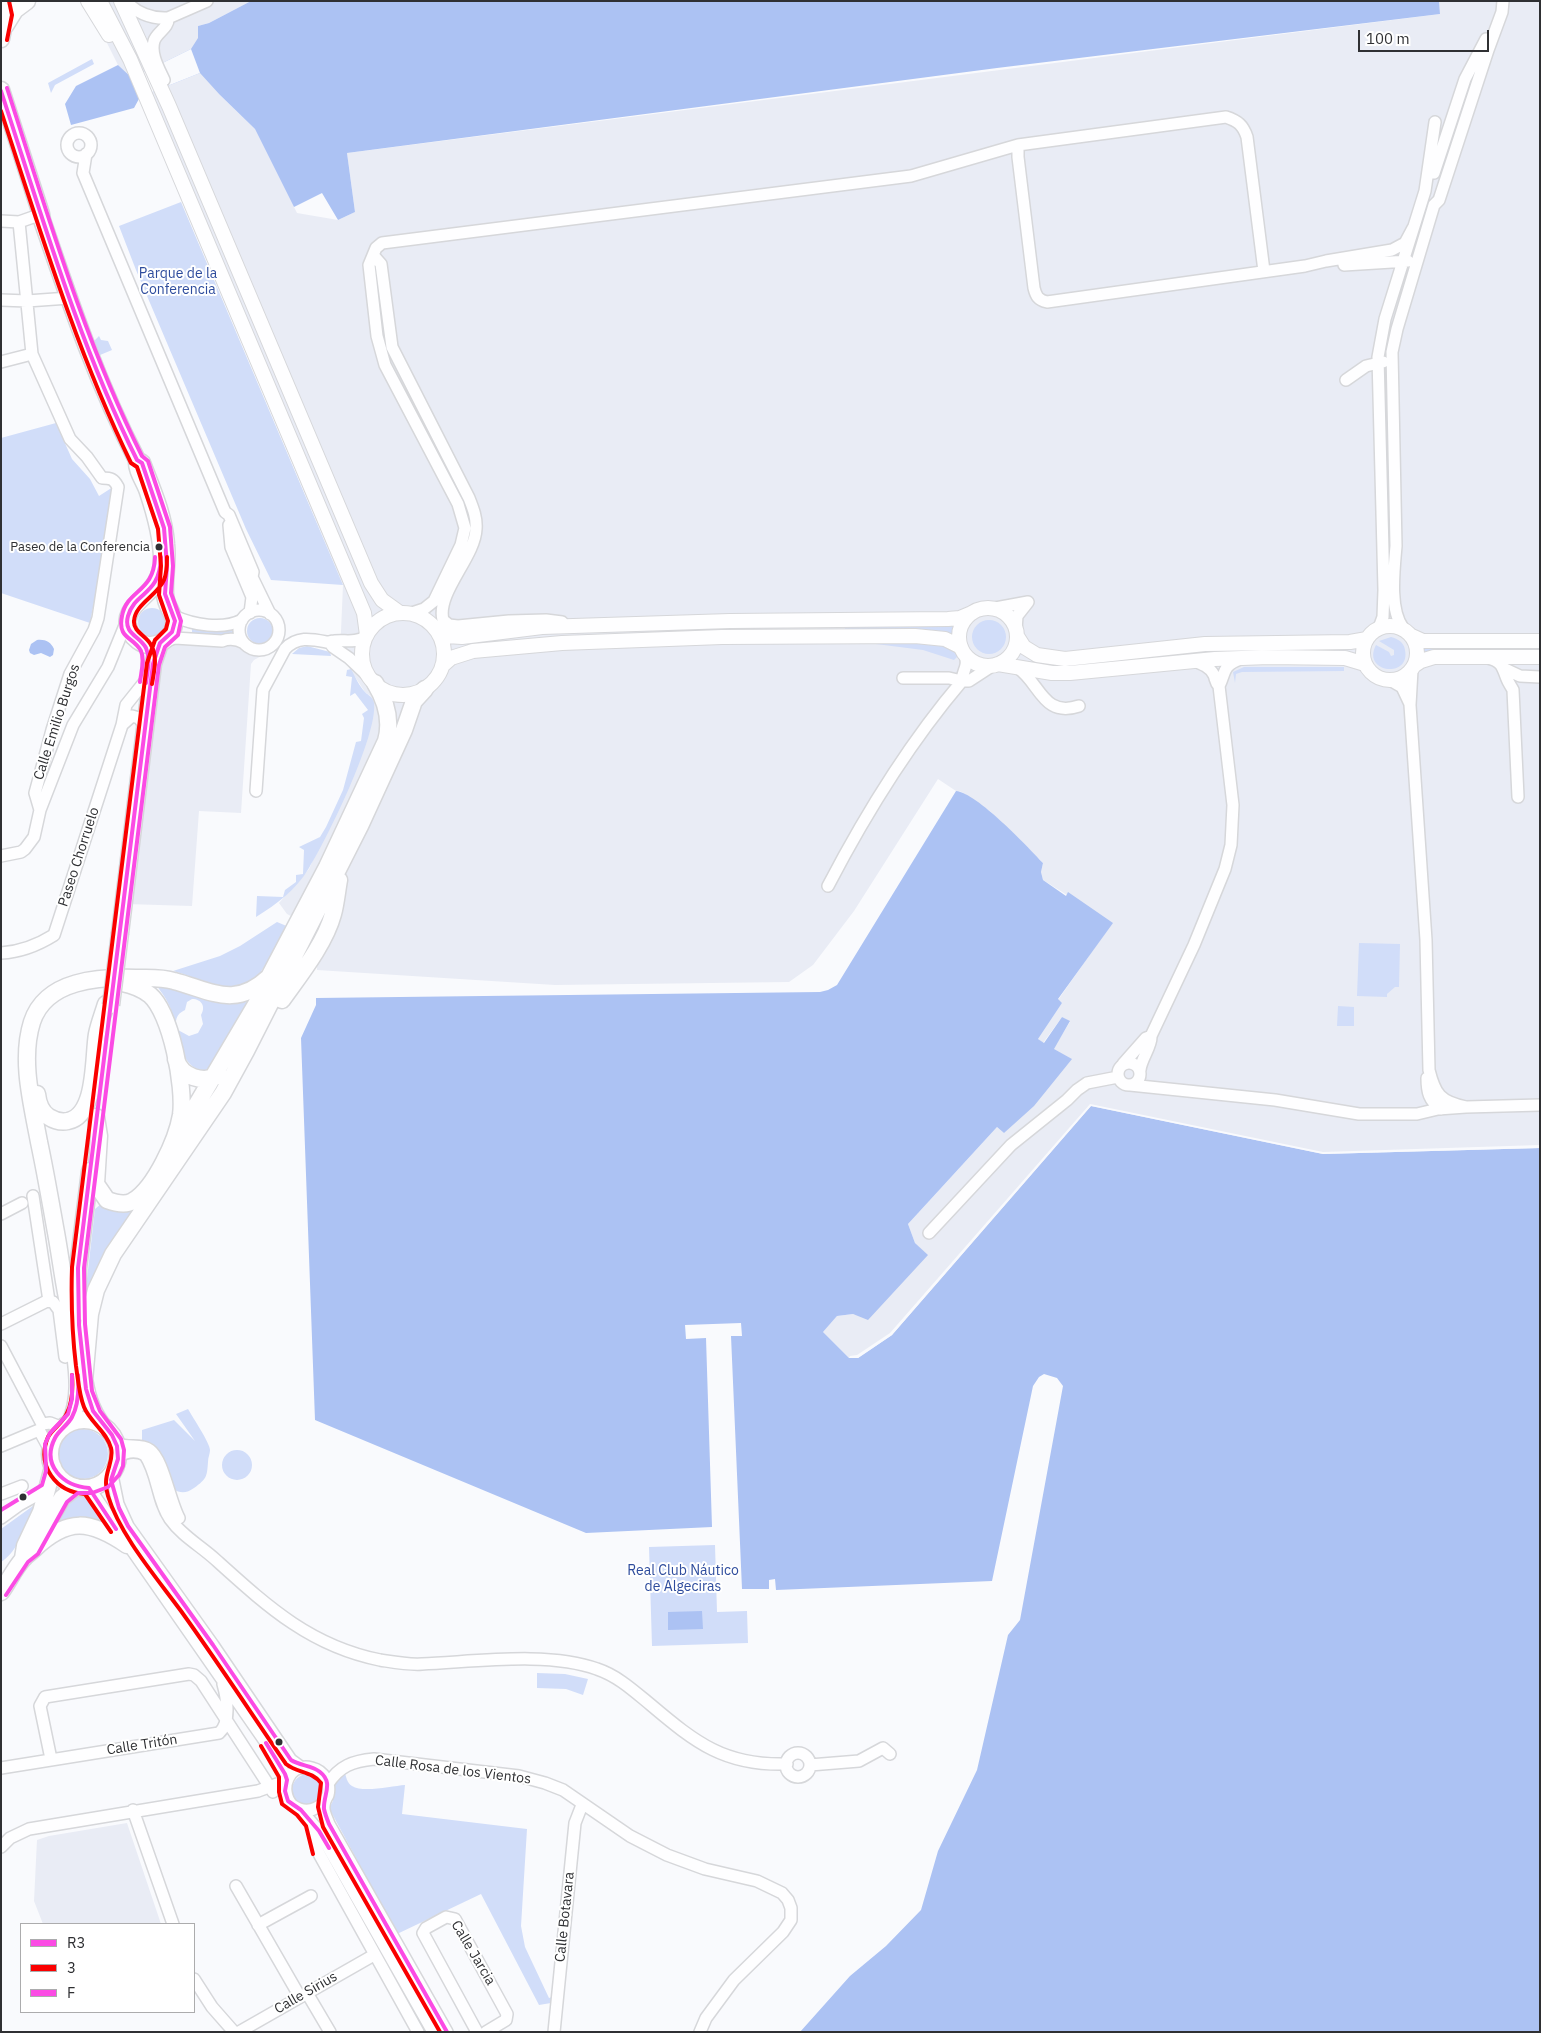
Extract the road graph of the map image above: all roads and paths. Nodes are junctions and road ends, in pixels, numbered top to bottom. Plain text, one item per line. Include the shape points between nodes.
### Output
1 (3, 1) edge
2 (88, 1) edge
3 (100, 1) edge
4 (107, 1) edge
5 (121, 1) edge
6 (125, 1) edge
7 (206, 1) edge
8 (1503, 1) edge
9 (28, 2) edge
10 (168, 18) junction
11 (116, 28) junction
12 (2, 32) edge
13 (130, 59) junction
14 (1, 90) edge
15 (169, 106) junction
16 (3, 116) edge
17 (1018, 145) junction
18 (70, 153) junction
19 (86, 154) junction
20 (1440, 156) junction
21 (83, 173) junction
22 (1425, 191) junction
23 (1434, 205) junction
24 (39, 218) junction
25 (1, 221) edge
26 (19, 222) junction
27 (1413, 228) junction
28 (374, 256) junction
29 (1412, 258) junction
30 (1366, 259) junction
31 (1264, 271) junction
32 (1399, 275) junction
33 (69, 298) junction
34 (1, 300) edge
35 (27, 301) junction
36 (32, 354) junction
37 (1, 362) edge
38 (1392, 362) junction
39 (1378, 363) junction
40 (1346, 380) dead end
41 (137, 460) junction
42 (225, 512) junction
43 (138, 603) junction
44 (990, 609) junction
45 (171, 611) junction
46 (405, 613) junction
47 (972, 613) junction
48 (270, 614) junction
49 (128, 616) junction
50 (246, 617) junction
51 (584, 627) junction
52 (1379, 628) junction
53 (436, 629) junction
54 (1408, 632) junction
55 (1016, 633) junction
56 (367, 636) junction
57 (1367, 639) junction
58 (139, 641) junction
59 (1540, 641) edge
60 (162, 642) junction
61 (244, 642) junction
62 (329, 642) junction
63 (118, 643) junction
64 (963, 651) junction
65 (1533, 657) edge
66 (1242, 658) junction
67 (1487, 658) junction
68 (1193, 661) junction
69 (1365, 664) junction
70 (995, 665) junction
71 (442, 666) junction
72 (1016, 667) junction
73 (1413, 668) junction
74 (1540, 677) edge
75 (903, 678) dead end
76 (1513, 679) junction
77 (146, 680) junction
78 (1390, 680) junction
79 (372, 681) junction
80 (962, 681) junction
81 (1219, 686) junction
82 (425, 689) junction
83 (1410, 705) junction
84 (1079, 706) dead end
85 (141, 721) junction
86 (122, 725) junction
87 (256, 791) dead end
88 (1518, 797) dead end
89 (40, 810) junction
90 (1, 856) edge
91 (343, 860) junction
92 (828, 886) dead end
93 (117, 933) junction
94 (306, 934) junction
95 (1, 953) edge
96 (310, 959) junction
97 (269, 977) junction
98 (270, 1003) junction
99 (108, 1004) junction
100 (1151, 1036) junction
101 (246, 1052) junction
102 (175, 1057) junction
103 (1123, 1064) junction
104 (1429, 1070) junction
105 (1140, 1071) junction
106 (1118, 1077) junction
107 (212, 1078) junction
108 (1130, 1085) junction
109 (1161, 1087) junction
110 (1428, 1093) junction
111 (1540, 1105) edge
112 (1466, 1107) junction
113 (1440, 1109) junction
114 (1396, 1114) junction
115 (96, 1117) junction
116 (168, 1153) junction
117 (33, 1196) dead end
118 (22, 1203) dead end
119 (1, 1214) edge
120 (929, 1233) dead end
121 (49, 1301) junction
122 (72, 1321) junction
123 (1, 1324) edge
124 (1, 1346) edge
125 (65, 1357) dead end
126 (84, 1381) junction
127 (66, 1426) junction
128 (102, 1426) junction
129 (41, 1427) junction
130 (1, 1446) edge
131 (50, 1450) junction
132 (117, 1450) junction
133 (52, 1467) junction
134 (112, 1475) junction
135 (22, 1486) dead end
136 (82, 1488) junction
137 (48, 1489) junction
138 (1, 1494) edge
139 (1, 1518) edge
140 (127, 1545) junction
141 (27, 1552) junction
142 (1, 1570) edge
143 (1, 1592) edge
144 (221, 1676) junction
145 (226, 1722) junction
146 (890, 1754) dead end
147 (51, 1759) junction
148 (787, 1764) junction
149 (810, 1765) junction
150 (343, 1767) junction
151 (1, 1768) edge
152 (302, 1768) junction
153 (321, 1773) junction
154 (287, 1780) junction
155 (328, 1784) junction
156 (271, 1789) junction
157 (286, 1796) junction
158 (325, 1802) junction
159 (582, 1805) junction
160 (133, 1810) junction
161 (301, 1810) junction
162 (312, 1822) junction
163 (1, 1847) edge
164 (236, 1886) dead end
165 (311, 1896) dead end
166 (173, 1923) edge
167 (258, 1925) junction
168 (374, 1955) junction
169 (195, 1980) edge
170 (303, 1995) junction
171 (234, 2032) edge
172 (239, 2032) edge
173 (330, 2032) edge
174 (418, 2032) edge
175 (433, 2032) edge
176 (447, 2032) edge
177 (477, 2032) edge
178 (486, 2032) edge
179 (554, 2032) edge
180 (700, 2032) edge

1 - 12 highway via 6,14
2 - 13 main road via 112,40
3 - 11 main road
4 - 11 main road
5 - 15 main road
6 - 10 street via 141,13
7 - 10 street
8 - 20 street via 1464,79
8 - 23 street via 1440,200
9 - 12 highway via 12,14
10 - 15 street via 167,25 156,36 153,49 168,90
11 - 13 main road
13 - 56 main road via 362,608
14 - 16 highway
15 - 46 main road via 371,583 382,600
16 - 24 highway
16 - 24 highway via 41,214
17 - 28 street via 912,176 393,241 379,245
17 - 31 street via 1226,117 1237,120 1247,137
17 - 31 street via 1034,288 1040,300 1046,302
18 - 19 street via 77,157
18 - 19 street via 67,146 69,138 80,134 89,141 90,149
18 - 21 street via 77,169
19 - 21 street
20 - 22 street
20 - 22 street via 1439,123
20 - 23 street
21 - 42 street
22 - 27 street
23 - 29 street
24 - 26 street
24 - 33 highway
25 - 26 street
26 - 35 street, Calle Emilio Burgos
27 - 29 street
27 - 30 street via 1399,248
28 - 46 street via 369,265 379,347 458,504 465,528 461,545 437,596 424,609
28 - 51 street via 381,264 392,348 469,498 476,521 473,542 444,602 443,620 448,625 458,626 546,620
29 - 30 street via 1397,253
29 - 32 street
29 - 38 street
30 - 31 street via 1326,261
30 - 32 street
32 - 39 street via 1385,320
33 - 35 street
33 - 41 highway via 96,372
34 - 35 street
35 - 36 street, Calle Emilio Burgos
36 - 37 street
36 - 89 street, Calle Emilio Burgos via 70,439 102,478 114,480 118,487 98,618 70,674 52,732 35,792
38 - 39 street
38 - 54 street via 1395,615
39 - 40 street via 1366,366
39 - 52 street via 1384,590 1383,617
41 - 43 highway via 155,519 162,561 156,582
41 - 45 highway via 142,464 164,528 165,594
42 - 48 street
42 - 50 street via 231,547 252,597
43 - 45 highway via 154,598 164,602
43 - 49 highway
44 - 47 main road
44 - 55 main road via 1006,615
44 - 55 street via 1034,601 1018,616
45 - 50 street via 193,623 227,625
45 - 60 highway via 174,627
46 - 53 main road via 424,619
46 - 56 main road via 383,618
47 - 51 main road via 960,618 730,621
47 - 64 main road via 961,627 959,639
48 - 50 street via 260,611
48 - 61 street via 277,621 279,631 273,645 259,650
49 - 58 highway via 130,631
49 - 63 street
50 - 61 street via 239,630
51 - 53 main road via 462,637 446,636
52 - 54 main road via 1391,625
52 - 57 main road
53 - 71 main road via 444,651
54 - 59 main road via 1423,641
54 - 73 main road via 1418,654
55 - 57 main road via 1024,647 1037,655 1065,659 1205,644
55 - 70 main road via 1012,653
56 - 62 street via 357,641
56 - 79 main road via 362,658
57 - 69 main road via 1363,652
58 - 60 highway
58 - 63 street
58 - 77 highway via 148,657
60 - 61 street via 175,638
60 - 93 highway via 155,654 152,671
62 - 79 street
62 - 87 street via 310,639 290,643 266,684
63 - 89 street via 108,667 73,725
64 - 70 main road via 980,665
64 - 71 main road via 945,639 916,636 722,637 490,648 460,654
64 - 80 street via 967,667
65 - 67 main road
65 - 76 street via 1517,666
66 - 68 main road
66 - 69 main road via 1334,657
66 - 81 street via 1228,665
67 - 73 main road via 1434,657
67 - 76 street via 1495,660
68 - 72 main road via 1070,673
68 - 81 street via 1209,668
69 - 78 main road via 1378,677
70 - 72 main road
70 - 80 street via 969,681
71 - 82 main road via 436,679
72 - 84 street via 1032,680 1039,694 1056,706
73 - 78 main road via 1402,678
73 - 83 street
74 - 76 street
75 - 80 street
76 - 88 street
77 - 85 highway
77 - 86 street, Paseo Chorruelo via 126,706
78 - 83 street via 1402,688
79 - 82 main road via 383,690 396,694 411,694
79 - 97 highway via 386,705 389,726 386,741 328,867
80 - 92 street via 927,723 847,848
81 - 100 street via 1233,805 1232,845 1194,944
82 - 91 highway via 414,701 402,735
83 - 104 street via 1426,940
85 - 86 street via 132,716
85 - 93 highway
86 - 95 street, Paseo Chorruelo via 54,935 19,951
89 - 90 street via 31,842 21,852
91 - 94 highway
91 - 96 highway via 333,915
93 - 99 highway, bridge
94 - 96 highway
94 - 98 highway
96 - 101 highway
97 - 107 highway via 268,986
97 - 122 highway via 253,990 232,996 158,978 92,979 68,986 38,1010 32,1022 28,1047 30,1088
98 - 101 highway
98 - 107 highway via 236,1062
99 - 102 highway via 97,1034 90,1091 83,1110 70,1121 50,1118 40,1107 36,1088 36,1032 40,1019 50,1007 76,990 122,983 151,995 163,1011
99 - 115 highway
99 - 122 highway via 75,1264
100 - 103 street
100 - 105 street
101 - 126 highway via 223,1093 110,1260 96,1290 90,1314
102 - 107 highway via 188,1075 204,1080
102 - 116 highway via 181,1087 181,1114
103 - 105 street via 1135,1064
103 - 106 street via 1118,1070
104 - 110 street
104 - 112 street via 1439,1096 1453,1105
105 - 108 street via 1137,1081
105 - 109 street
106 - 108 street
106 - 120 street via 1088,1083 1077,1090 1011,1145
107 - 116 highway
108 - 109 street
109 - 114 street via 1275,1100 1359,1114
110 - 113 street
110 - 114 street via 1421,1107
111 - 112 street
112 - 113 street
113 - 114 street
115 - 116 highway via 99,1136 96,1184 107,1200 124,1204 132,1201 151,1182
115 - 126 highway via 78,1268 77,1306
117 - 121 street
118 - 119 street
121 - 123 street
121 - 125 street via 59,1310
122 - 127 highway via 78,1395 75,1412
124 - 129 street
126 - 128 highway via 91,1408
127 - 128 highway via 90,1421
127 - 129 street via 50,1423
127 - 131 highway via 54,1438
128 - 132 highway via 108,1430
129 - 130 street
129 - 131 street
131 - 133 highway
132 - 134 highway
132 - 148 street via 145,1455 170,1519 179,1530 264,1603 296,1626 337,1648 358,1656 419,1664 538,1659 574,1662 616,1678 689,1736 718,1753 760,1763
133 - 136 highway via 62,1480
133 - 137 highway
134 - 136 highway via 102,1484
134 - 152 street via 118,1504 128,1526 291,1760
135 - 138 street
136 - 140 street
136 - 141 highway via 62,1498
137 - 139 street
137 - 141 highway
140 - 141 highway via 98,1529 73,1526 54,1532
140 - 144 street
141 - 142 highway via 20,1549
141 - 143 highway
144 - 145 street via 226,1694
144 - 154 street via 278,1760
145 - 147 street, Calle Tritón via 219,1733
145 - 147 street via 201,1681 189,1674 48,1695 40,1706
145 - 156 street
146 - 149 street via 882,1748 859,1761
147 - 151 street, Calle Tritón
148 - 149 street via 789,1772 798,1776 805,1774
148 - 149 street via 790,1756 801,1753 808,1758
150 - 153 street, Calle Rosa de los Vientos
150 - 155 street
150 - 159 street, Calle Rosa de los Vientos via 374,1759 519,1776 563,1790
152 - 153 street via 312,1768
152 - 154 street via 292,1772
153 - 155 street
154 - 156 street
154 - 157 street
155 - 158 street
156 - 157 street
156 - 160 street
157 - 161 street
158 - 161 street via 317,1808
158 - 176 street via 329,1824
159 - 179 street, Calle Botavara via 575,1823
159 - 180 street, Calle Rosa de los Vientos via 667,1855 705,1869 768,1885 788,1900 792,1916 783,1932 734,1980 706,2018
160 - 163 street via 29,1829 10,1838
160 - 166 street
161 - 162 street
162 - 168 street via 318,1850
162 - 175 street
164 - 167 street
165 - 167 street
167 - 170 street
168 - 170 street, Calle Sirius
168 - 174 street
169 - 171 street via 212,2007
170 - 172 street, Calle Sirius
170 - 173 street
177 - 178 street, Calle Jarcia via 423,1933 446,1917 455,1918 507,2014 506,2020

